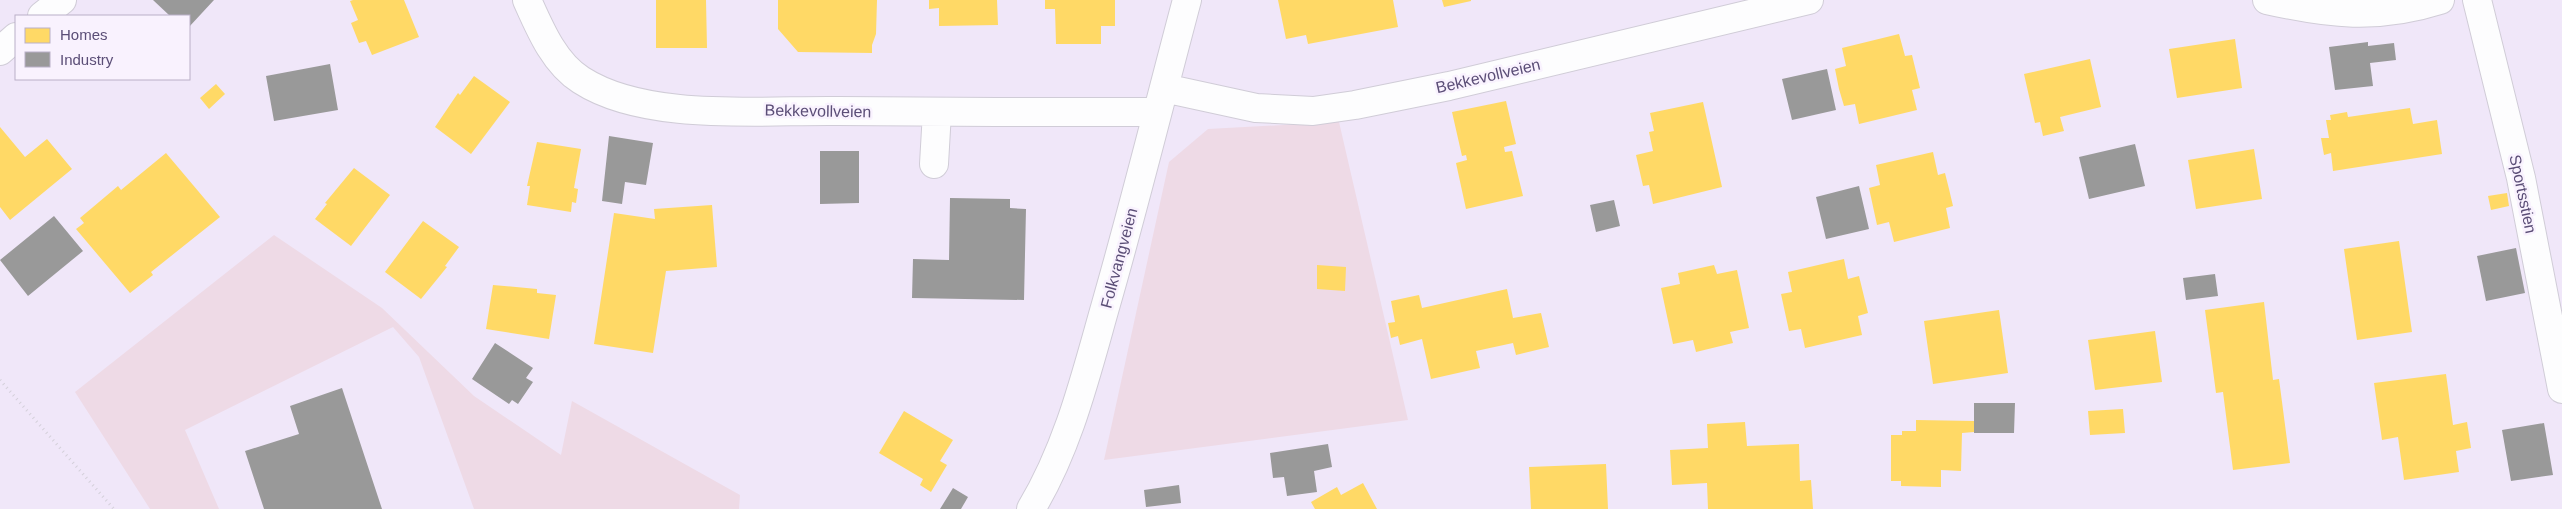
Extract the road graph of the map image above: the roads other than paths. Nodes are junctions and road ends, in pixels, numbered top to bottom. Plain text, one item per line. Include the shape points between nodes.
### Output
1 (62, 0) edge
2 (527, 0) edge
3 (1187, 0) edge
4 (1809, 0) edge
5 (2267, 0) edge
6 (2440, 0) edge
7 (2477, 0) edge
8 (43, 15) edge
9 (15, 38) edge
10 (0, 51) edge
11 (1161, 100) junction
12 (937, 112) junction
13 (934, 164) dead end
14 (2562, 390) edge
15 (1031, 509) edge

1 - 8 street
2 - 12 street, Bekkevollveien via 560,62 580,80 630,102 711,110
3 - 11 street, Folkvangveien
4 - 11 street, Bekkevollveien via 1355,105 1313,111
5 - 6 street via 2368,15
7 - 14 street, Sportsstien via 2521,178
9 - 10 street
11 - 12 street, Bekkevollveien
11 - 15 street, Folkvangveien via 1071,421 1048,480
12 - 13 street

